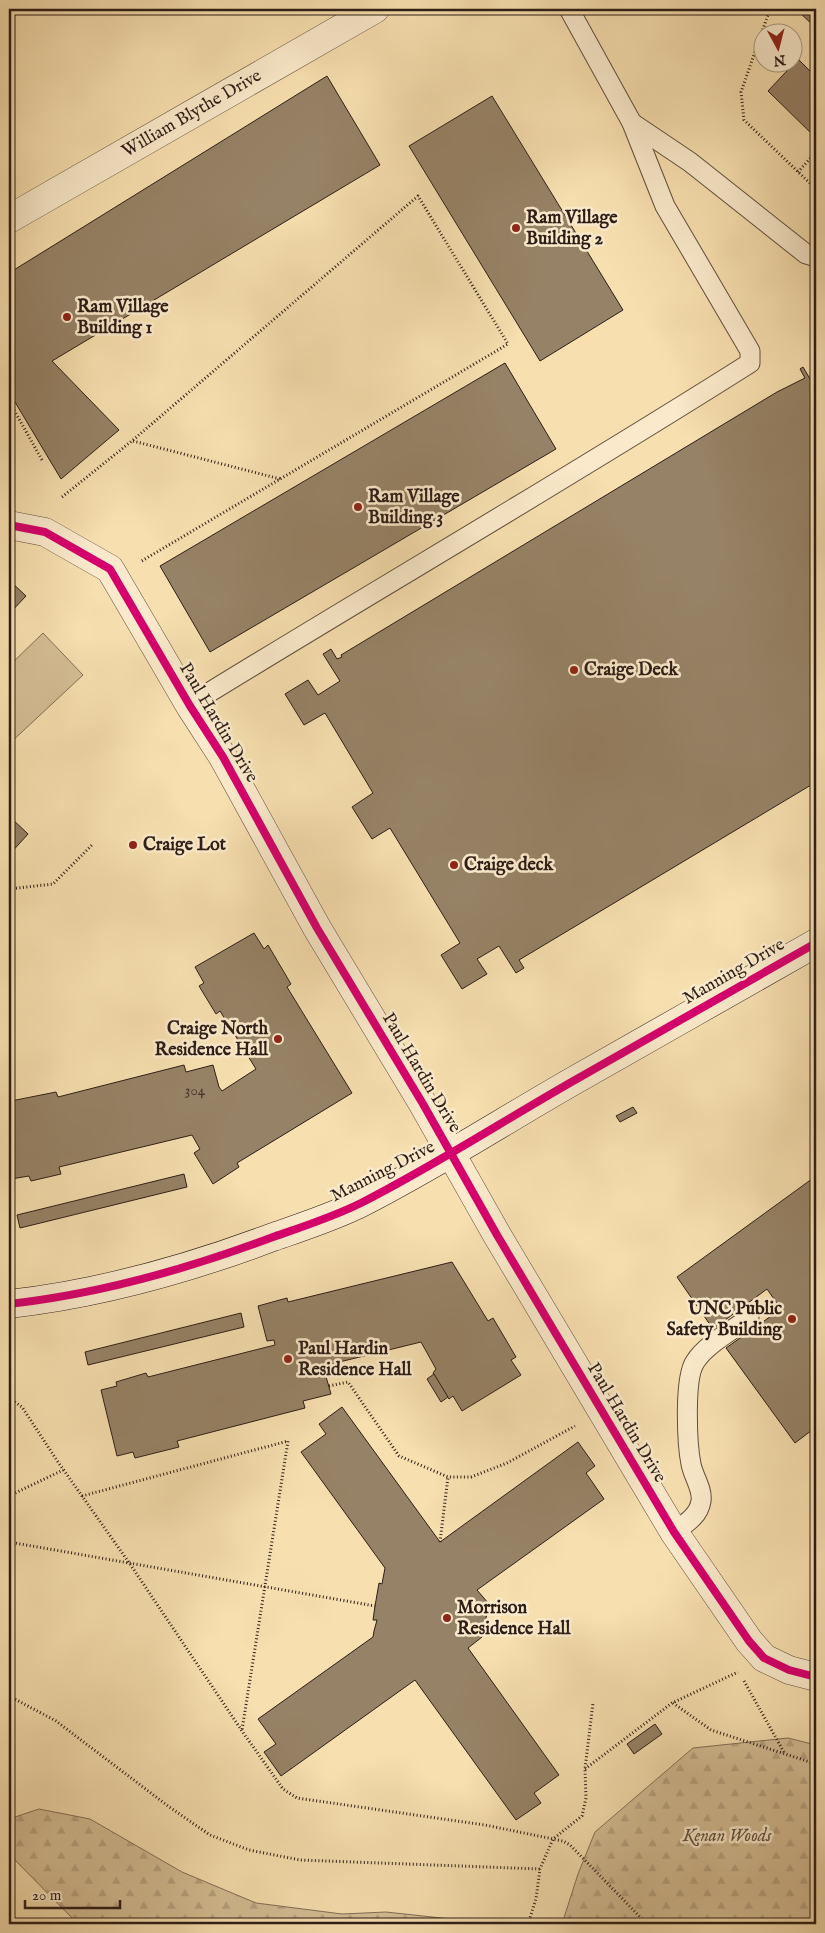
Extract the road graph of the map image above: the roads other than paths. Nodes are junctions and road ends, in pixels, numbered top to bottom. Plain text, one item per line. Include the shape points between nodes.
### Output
1 (375, 9) edge
2 (569, 9) edge
3 (632, 123) junction
4 (9, 219) edge
5 (816, 257) edge
6 (9, 525) edge
7 (190, 706) junction
8 (816, 943) edge
9 (451, 1154) junction
10 (9, 1304) edge
11 (749, 1318) dead end
12 (674, 1532) junction
13 (816, 1677) edge

1 - 4 street, William Blythe Drive
2 - 3 lane
3 - 5 lane via 690,162 806,254
3 - 7 lane via 666,206 750,351 750,364
6 - 7 street, Paul Hardin Drive via 45,532 110,569
7 - 9 street, Paul Hardin Drive via 223,757 317,928
8 - 9 street, Manning Drive
9 - 10 street, Manning Drive via 358,1204 204,1262 78,1293
9 - 12 street, Paul Hardin Drive
11 - 12 lane via 703,1352 691,1368 688,1379 689,1445 691,1465 702,1500 693,1518
12 - 13 street, Paul Hardin Drive via 764,1658 789,1670

